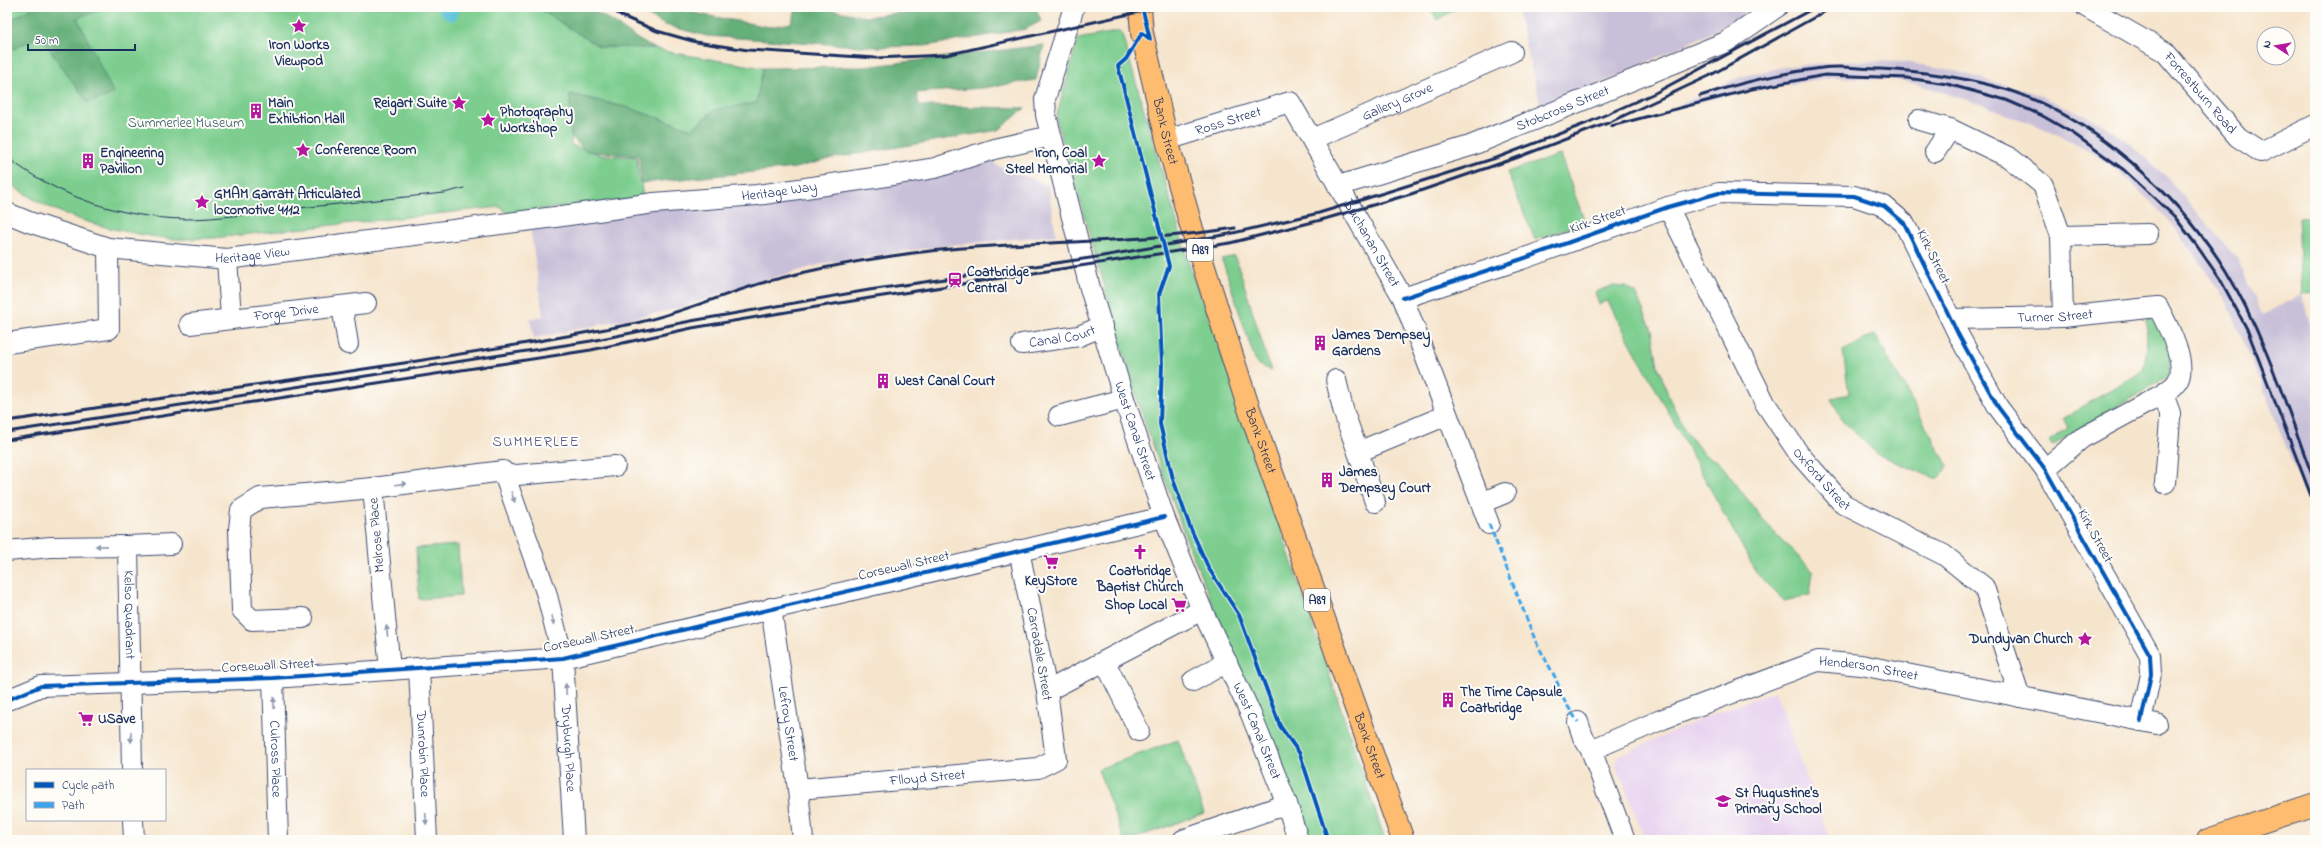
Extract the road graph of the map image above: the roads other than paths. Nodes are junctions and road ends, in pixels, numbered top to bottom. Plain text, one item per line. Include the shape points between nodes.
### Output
1 (1074, 7) edge
2 (1129, 7) edge
3 (1140, 7) edge
4 (1777, 7) edge
5 (2086, 7) edge
6 (1142, 33) junction
7 (1512, 52) dead end
8 (1290, 102) joint
9 (1919, 120) dead end
10 (2315, 125) edge
11 (1950, 129) junction
12 (1051, 136) junction
13 (1167, 140) junction
14 (1312, 140) junction
15 (1935, 152) dead end
16 (1338, 186) junction
17 (1668, 207) junction
18 (7, 212) edge
19 (503, 224) joint
20 (2148, 234) dead end
21 (2061, 236) junction
22 (108, 248) junction
23 (227, 259) junction
24 (1403, 298) junction
25 (366, 303) dead end
26 (342, 306) junction
27 (2063, 317) junction
28 (231, 318) junction
29 (1951, 319) junction
30 (190, 324) dead end
31 (1103, 326) junction
32 (7, 343) edge
33 (348, 344) dead end
34 (1022, 344) dead end
35 (1336, 380) dead end
36 (2163, 394) junction
37 (1124, 399) junction
38 (1447, 415) junction
39 (1059, 416) dead end
40 (1358, 452) junction
41 (615, 466) dead end
42 (2045, 469) junction
43 (506, 476) junction
44 (2165, 483) dead end
45 (373, 488) junction
46 (1505, 493) dead end
47 (1375, 502) dead end
48 (1481, 503) junction
49 (1164, 517) junction
50 (1489, 524) dead end
51 (171, 544) dead end
52 (128, 546) junction
53 (1019, 550) junction
54 (7, 551) edge
55 (772, 608) junction
56 (1202, 610) junction
57 (303, 618) dead end
58 (563, 658) junction
59 (1105, 662) junction
60 (1227, 662) junction
61 (419, 668) junction
62 (390, 670) junction
63 (273, 678) junction
64 (1193, 681) dead end
65 (129, 684) junction
66 (1047, 691) junction
67 (2020, 697) junction
68 (7, 700) edge
69 (1578, 722) dead end
70 (2149, 723) joint
71 (1139, 731) dead end
72 (1591, 750) junction
73 (1056, 759) joint
74 (132, 769) edge
75 (798, 789) junction
76 (1287, 804) junction
77 (2315, 804) edge
78 (133, 821) edge
79 (134, 840) edge
80 (278, 840) edge
81 (427, 840) edge
82 (574, 840) edge
83 (802, 840) edge
84 (1183, 840) edge
85 (1298, 840) edge
86 (1403, 840) edge
87 (1625, 840) edge
88 (2208, 840) edge

1 - 12 street, West Canal Street via 1045,99 1046,120
2 - 6 main road, Bank Street / A89
3 - 6 main road, Bank Street / A89
4 - 16 street, Stobcross Street via 1726,42 1470,146
5 - 10 street, Forrestburn Road via 2165,52 2238,137 2255,150 2261,152 2274,147
6 - 13 main road, Bank Street / A89
7 - 14 street, Gallery Grove via 1487,72
8 - 13 street, Ross Street
8 - 14 street, Buchanan Street
9 - 11 street
11 - 15 street
11 - 21 street via 2008,157 2043,185
12 - 19 street, Heritage Way via 994,149 935,168 880,177 757,195 654,203
12 - 31 street, West Canal Street via 1090,288
13 - 86 main road, Bank Street / A89 via 1247,403
14 - 16 street, Buchanan Street
16 - 24 street, Buchanan Street
17 - 24 street, Kirk Street
17 - 29 street, Kirk Street via 1719,193 1854,196 1884,206 1904,223
17 - 67 street, Oxford Street via 1765,403 1799,454 1843,504 1944,555 1984,587
18 - 22 street, Heritage View via 29,222
19 - 23 street, Heritage View
20 - 21 street
21 - 27 street
22 - 23 street, Heritage View
22 - 32 street via 109,329
23 - 28 street
24 - 38 street, Buchanan Street
25 - 26 street, Forge Drive
26 - 28 street, Forge Drive
26 - 33 street
27 - 29 street, Turner Street
27 - 36 street, Turner Street via 2158,307 2170,330 2181,369 2176,383
28 - 30 street, Forge Drive
29 - 42 street, Kirk Street via 1998,407
31 - 34 street, Canal Court via 1079,336
31 - 37 street, West Canal Street
35 - 40 street
36 - 42 street via 2082,438
36 - 44 street via 2170,413
37 - 39 street
37 - 49 street, West Canal Street
38 - 40 street
38 - 48 street, Buchanan Street
40 - 47 street
41 - 43 street, Melrose Place
42 - 70 street, Kirk Street via 2150,655
45 -> 43 street, Melrose Place via 503,471
43 -> 58 street via 546,592
45 - 57 street via 260,498 241,510 239,530 242,610 252,620
62 -> 45 street, Melrose Place
46 - 48 street
48 - 50 street, Buchanan Street
49 - 53 street, Corsewall Street
49 - 56 street, West Canal Street
51 - 52 street
52 -> 54 street via 51,547
52 - 65 street, Kelso Quadrant
53 - 55 street, Corsewall Street
53 - 66 street, Carradale Street
55 - 58 street, Corsewall Street
55 - 75 street, Lefroy Street
56 - 59 street
56 - 60 street, West Canal Street
58 - 61 street, Corsewall Street
82 -> 58 street, Dryburgh Place
59 - 66 street
59 - 71 street
60 - 64 street
60 - 76 street, West Canal Street
61 - 62 street, Corsewall Street
61 -> 81 street, Dunrobin Place
62 - 63 street, Corsewall Street
63 - 65 street, Corsewall Street
80 -> 63 street, Culross Place
65 - 68 street, Corsewall Street via 41,686
65 -> 74 street, Kelso Quadrant
66 - 73 street, Carradale Street
67 - 70 street, Henderson Street
67 - 72 street, Henderson Street via 1861,664 1818,661
69 - 72 street
72 - 87 street
73 - 75 street, Flloyd Street via 1038,768
75 - 83 street, Lefroy Street
76 - 84 street
76 - 85 street, West Canal Street
77 - 88 main road
78 - 79 street

